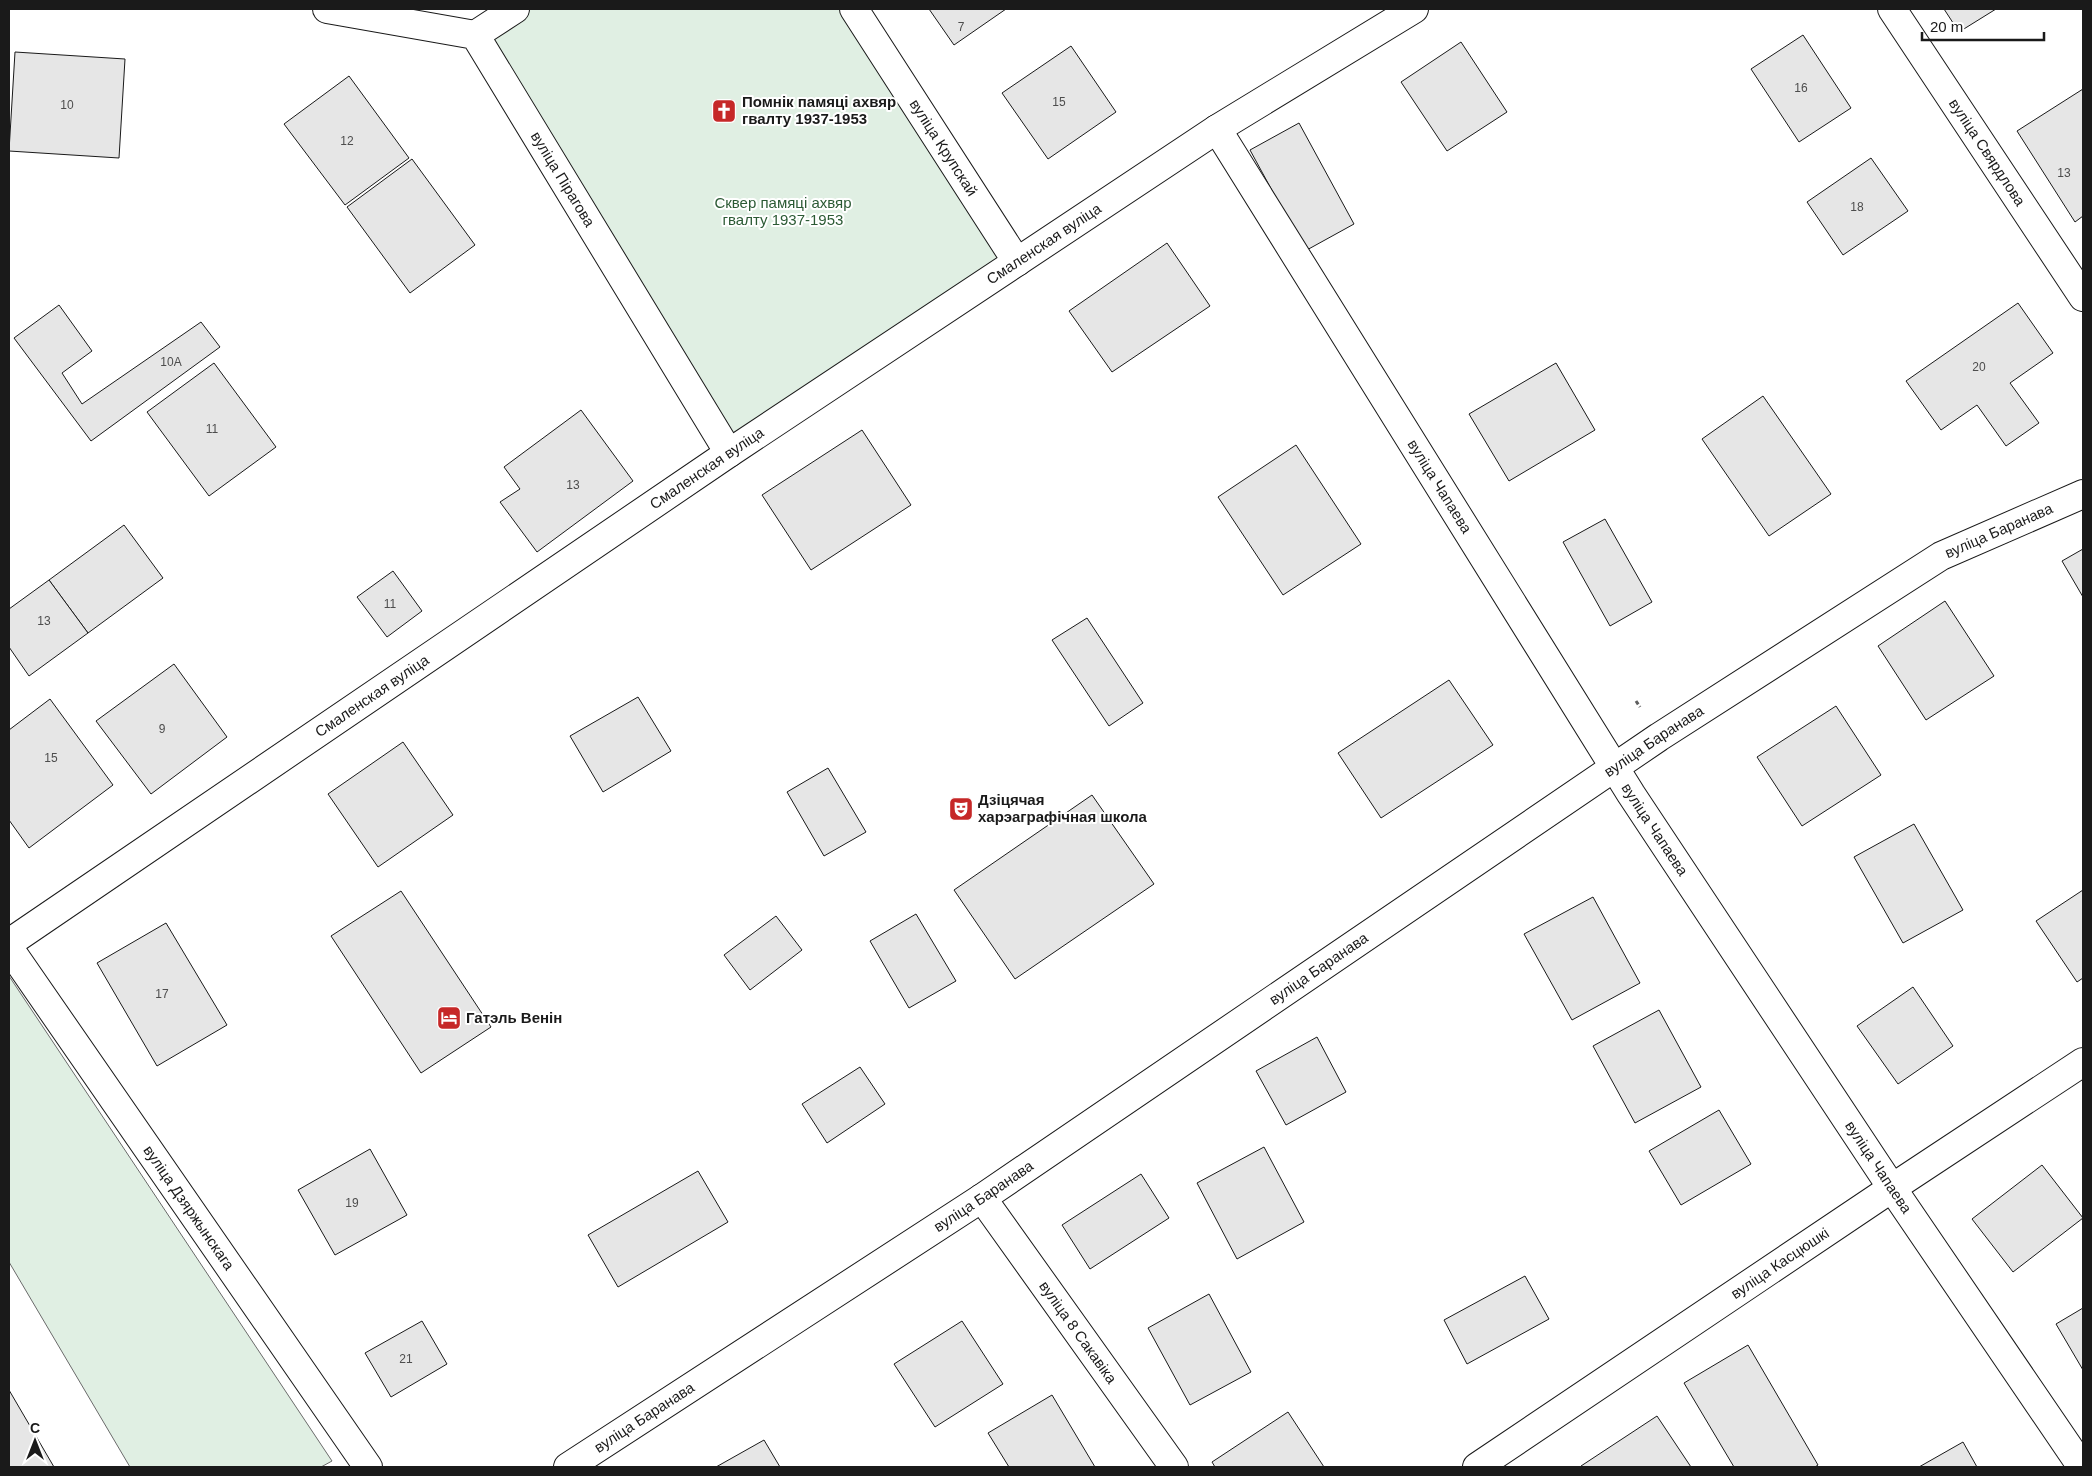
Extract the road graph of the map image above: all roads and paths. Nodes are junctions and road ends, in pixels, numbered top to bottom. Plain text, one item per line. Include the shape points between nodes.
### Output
1 (326, 9) edge
2 (515, 9) edge
3 (854, 9) edge
4 (1414, 9) edge
5 (1892, 9) edge
6 (475, 34) junction
7 (1216, 129) junction
8 (1017, 262) junction
9 (2083, 297) edge
10 (729, 453) junction
11 (2083, 494) edge
12 (1613, 766) junction
13 (9, 943) edge
14 (9, 948) edge
15 (2083, 1062) edge
16 (1892, 1188) junction
17 (982, 1198) junction
18 (368, 1467) edge
19 (568, 1467) edge
20 (1174, 1467) edge
21 (1478, 1467) edge
22 (2082, 1467) edge

1 - 6 street
2 - 6 street
3 - 8 street, вуліца Крупскай
4 - 7 street, Смаленская вуліца
5 - 9 street, вуліца Свярдлова
6 - 10 street, вуліца Пірагова
7 - 8 street, Смаленская вуліца
7 - 12 street, вуліца Чапаева
8 - 10 street, Смаленская вуліца
10 - 13 street, Смаленская вуліца
11 - 12 street, вуліца Баранава via 1941,556
12 - 16 street, вуліца Чапаева
12 - 17 street, вуліца Баранава
14 - 18 street, вуліца Дзяржынскага
15 - 16 street, вуліца Касцюшкі
16 - 21 street, вуліца Касцюшкі
16 - 22 street, вуліца Чапаева
17 - 19 street, вуліца Баранава
17 - 20 street, вуліца 8 Сакавіка

